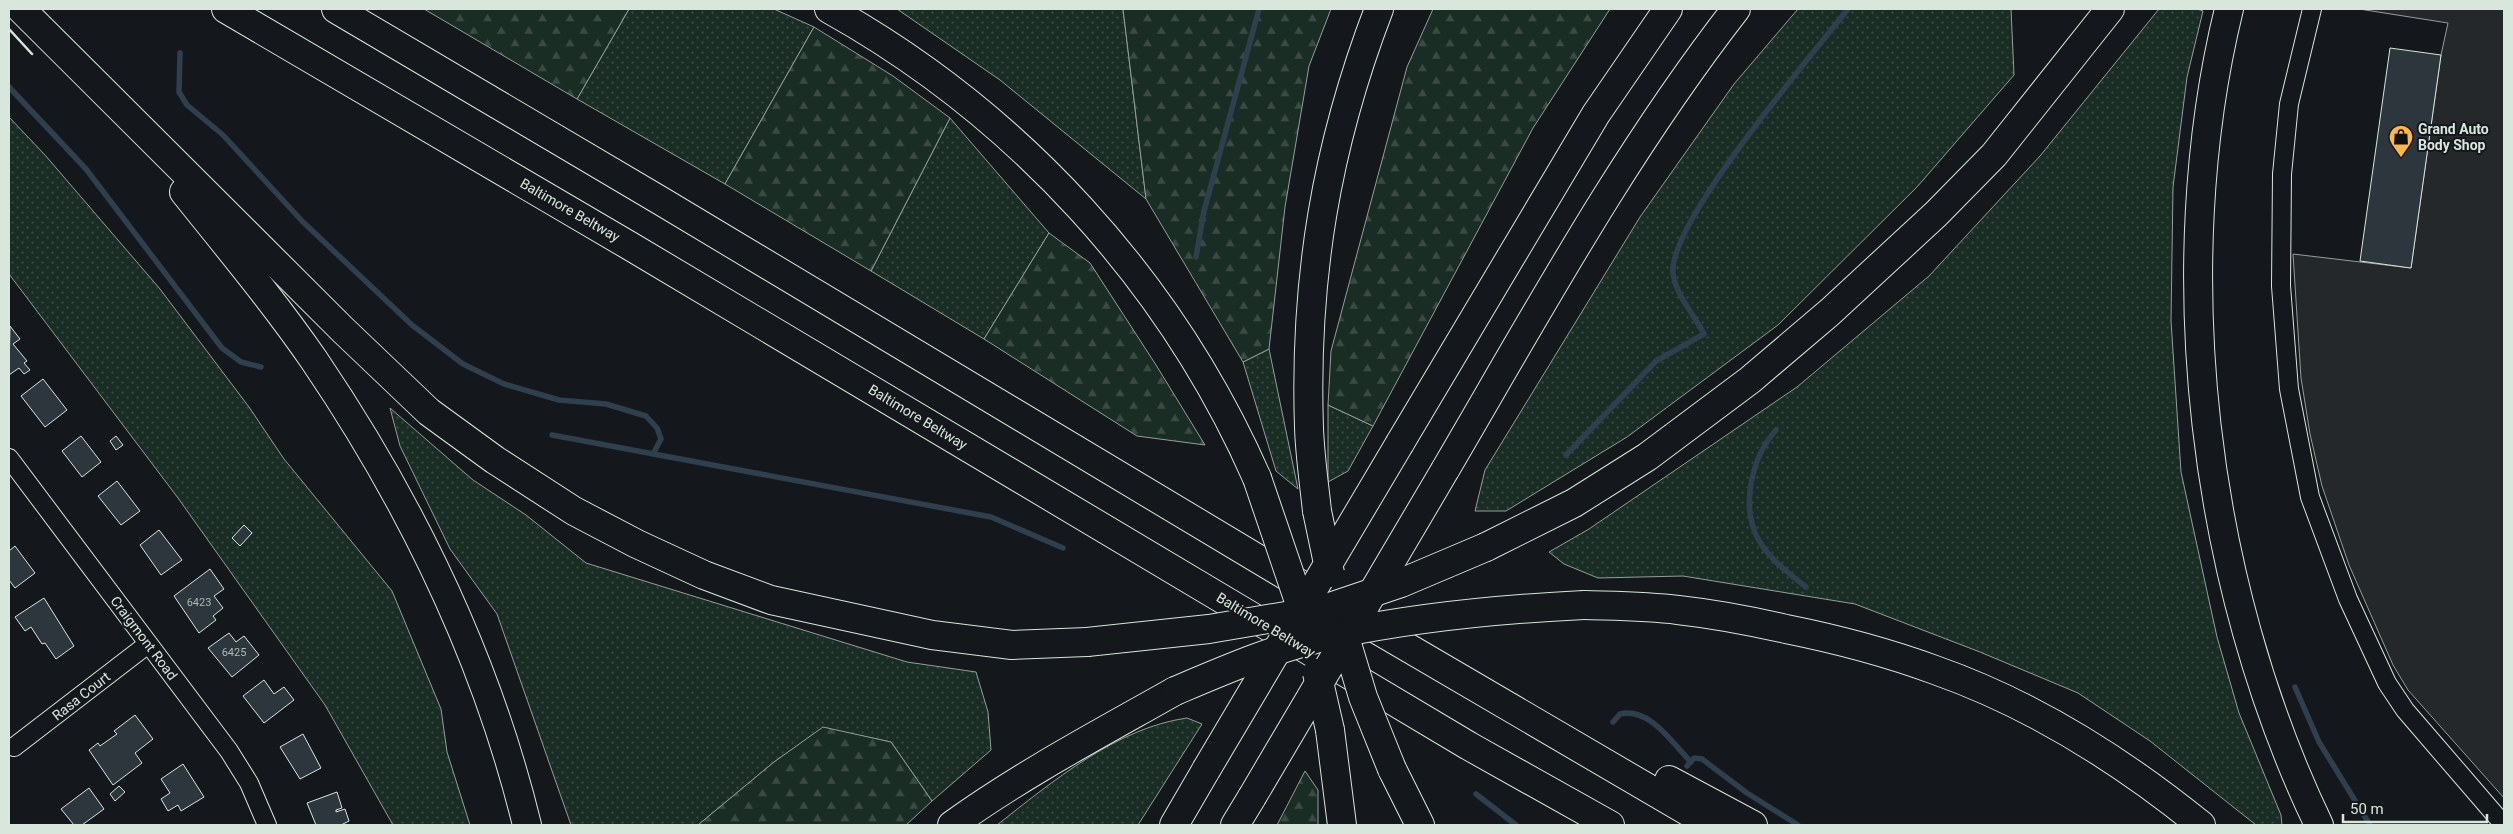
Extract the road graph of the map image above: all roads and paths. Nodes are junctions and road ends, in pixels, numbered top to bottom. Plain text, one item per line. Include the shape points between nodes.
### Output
1 (21, 9) edge
2 (226, 9) edge
3 (336, 9) edge
4 (828, 9) edge
5 (1379, 9) edge
6 (1668, 9) edge
7 (1736, 9) edge
8 (2110, 9) edge
9 (2229, 9) edge
10 (2312, 9) edge
11 (100, 88) junction
12 (9, 458) edge
13 (1360, 619) junction
14 (148, 644) junction
15 (1469, 746) junction
16 (14, 747) dead end
17 (267, 825) edge
18 (527, 825) edge
19 (952, 825) edge
20 (1174, 825) edge
21 (1235, 825) edge
22 (1342, 825) edge
23 (1420, 825) edge
24 (1577, 825) edge
25 (1610, 825) edge
26 (1711, 825) edge
27 (1753, 825) edge
28 (2201, 825) edge
29 (2319, 825) edge
30 (2504, 825) edge

1 - 11 highway
2 - 15 highway, Baltimore Beltway
3 - 13 highway
4 - 22 highway, bridge via 917,64 984,115 1048,173 1150,291 1235,428 1257,478 1302,608 1330,730
5 - 23 highway, bridge via 1353,82 1321,212 1309,347 1309,429 1317,511 1344,634 1362,697
6 - 20 highway, bridge via 1596,114
7 - 21 highway, bridge via 1640,142 1574,249
8 - 11 highway, bridge via 1994,155 1936,214 1830,312 1750,380 1646,457 1574,503 1486,548 1401,583 1321,610 1209,629 1087,642 1012,644 932,635 772,600 695,571 574,510 495,460 429,412
9 - 29 highway via 2207,134 2200,224 2201,362 2211,463 2232,580 2250,648 2276,726
10 - 30 street via 2289,104 2282,174 2281,279 2289,389 2310,497 2348,599 2387,683 2405,710
11 - 18 highway via 313,358 374,454 437,569 469,642 498,720
12 - 14 street, Craigmont Road
13 - 26 highway
13 - 27 highway
14 - 16 street, Rasa Court
14 - 17 street, Craigmont Road via 229,751 249,783
15 - 24 highway
15 - 25 highway, Baltimore Beltway
19 - 28 highway, bridge via 993,795 1056,757 1175,691 1252,659 1335,634 1463,613 1584,605 1678,610 1754,622 1843,641 1936,670 2018,706 2091,746 2160,792

